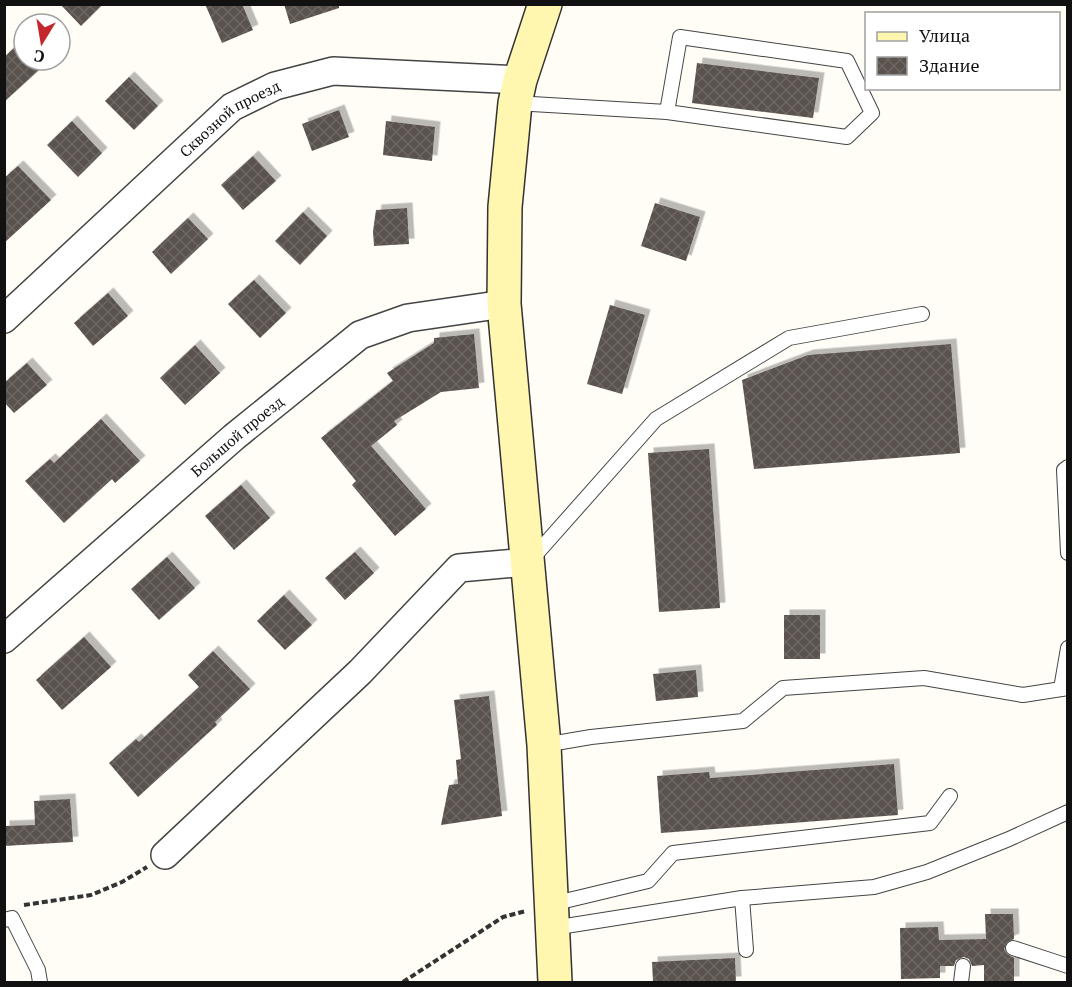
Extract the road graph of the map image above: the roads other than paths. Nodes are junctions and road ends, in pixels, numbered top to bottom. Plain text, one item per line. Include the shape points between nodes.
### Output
1 (545, 4) edge
2 (517, 91) junction
3 (667, 112) junction
4 (504, 303) junction
5 (922, 314) dead end
6 (4, 319) edge
7 (1068, 466) edge
8 (1068, 553) edge
9 (528, 562) junction
10 (4, 639) edge
11 (1068, 648) edge
12 (1064, 688) edge
13 (544, 745) junction
14 (950, 796) dead end
15 (1068, 812) edge
16 (165, 855) road end
17 (742, 898) junction
18 (552, 916) junction
19 (4, 920) edge
20 (1013, 948) dead end
21 (746, 950) dead end
22 (963, 966) dead end
23 (1068, 966) edge
24 (40, 982) edge
25 (555, 982) edge
26 (961, 982) edge

1 - 2 street
2 - 3 lane
2 - 4 street via 505,207
2 - 6 street, Сквозной проезд via 333,71 275,86 232,107
3 - 3 lane via 847,137 872,113 847,61 680,37
4 - 9 street
4 - 10 street, Большой проезд via 408,318 360,335 234,437
5 - 9 lane via 789,338 656,419
7 - 8 lane via 1064,470
9 - 13 street
9 - 16 street via 459,568 360,672
11 - 12 lane
12 - 13 lane via 1023,695 924,678 783,688 743,721
13 - 18 street
14 - 18 lane via 930,823 673,853 648,881
15 - 17 lane via 927,872 873,887
17 - 18 lane
17 - 21 lane
18 - 25 street
19 - 24 lane via 12,918
20 - 23 lane
22 - 26 lane

